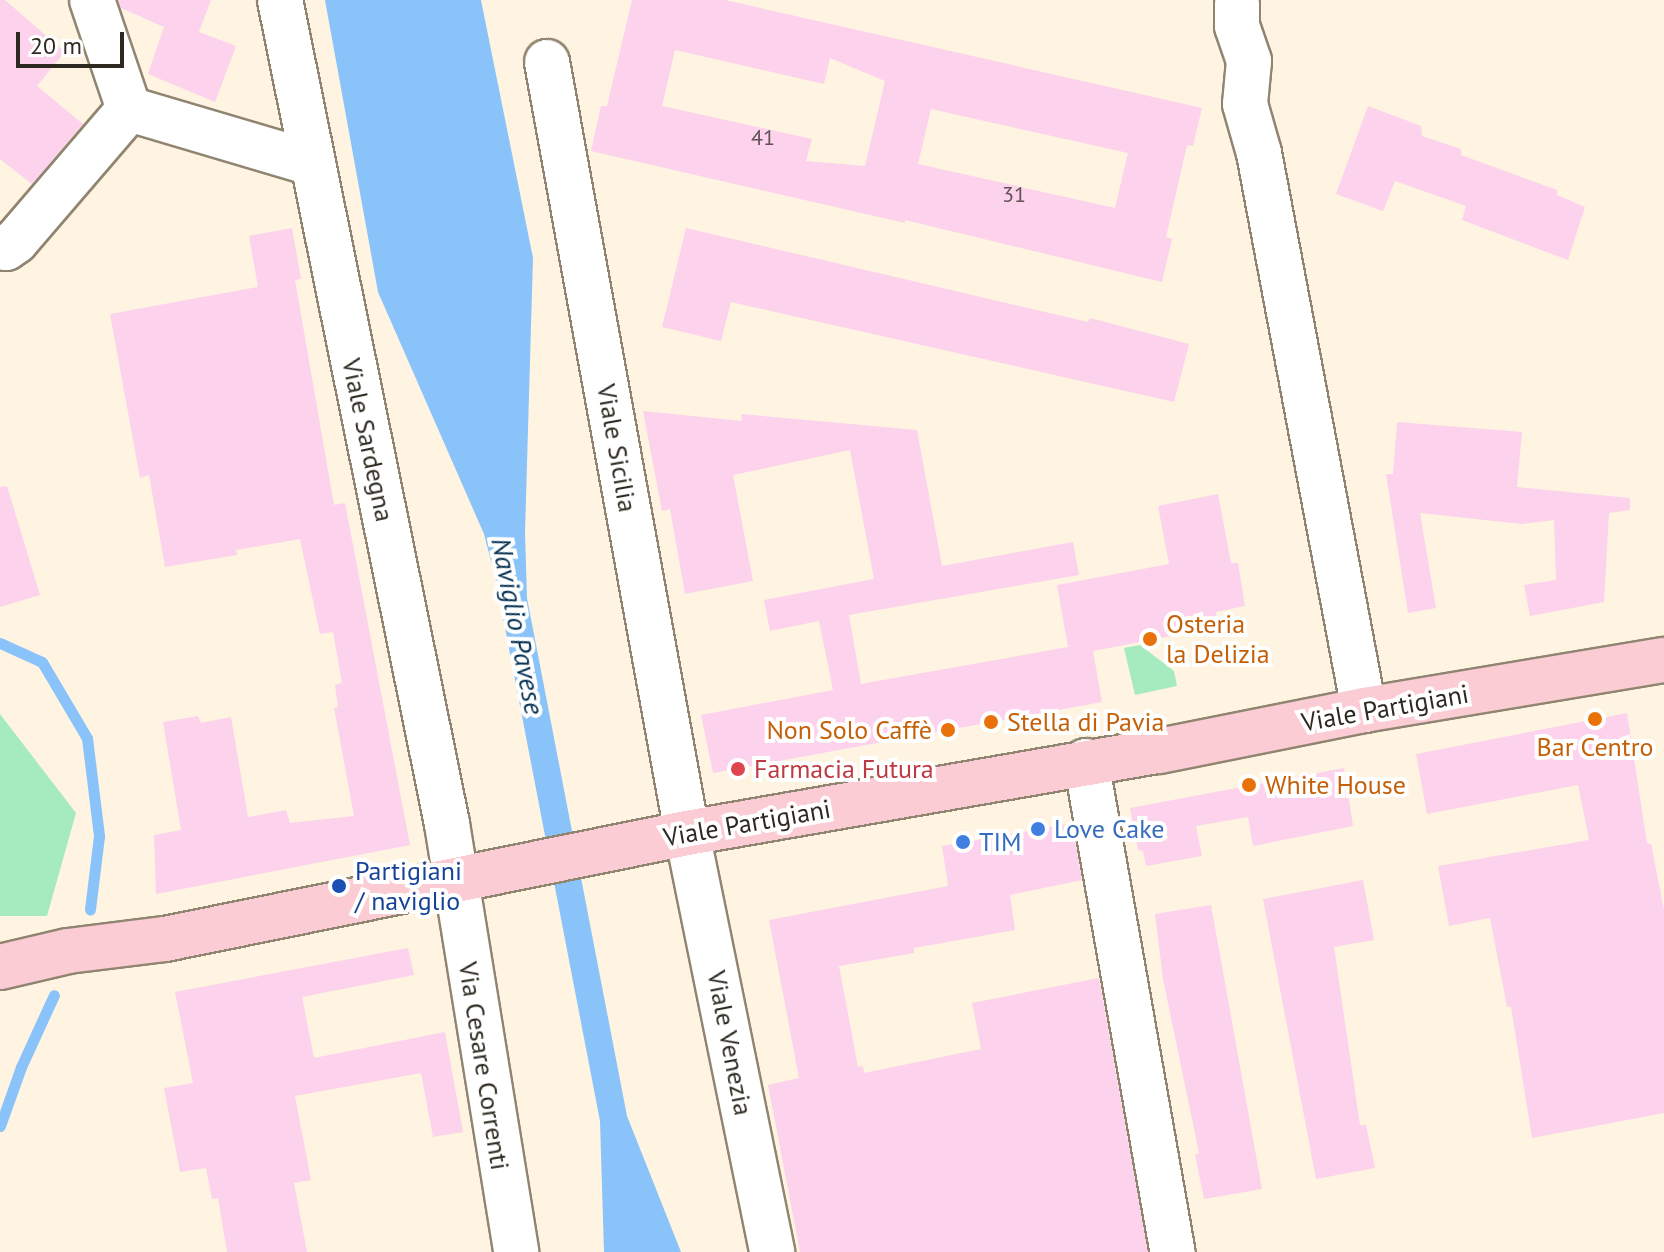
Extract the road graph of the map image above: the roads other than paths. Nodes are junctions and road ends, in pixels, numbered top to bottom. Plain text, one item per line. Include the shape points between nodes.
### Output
1 (92, 0) edge
2 (280, 0) edge
3 (1237, 4) dead end
4 (547, 62) dead end
5 (129, 109) junction
6 (311, 163) junction
7 (0, 247) edge
8 (1664, 660) edge
9 (1364, 710) junction
10 (1086, 761) junction
11 (673, 836) junction
12 (456, 879) junction
13 (68, 951) junction
14 (0, 953) edge
15 (0, 967) edge
16 (516, 1252) edge
17 (772, 1252) edge
18 (1173, 1252) edge

1 - 5 street
2 - 6 street, Viale Sardegna
3 - 9 street via 1237,26 1249,61 1245,104 1259,153
4 - 11 street, Viale Sicilia
5 - 6 street
5 - 7 street via 16,241
6 - 12 street, Viale Sardegna
8 - 9 main road, Viale Partigiani
9 - 10 main road, Viale Partigiani
10 - 11 main road, Viale Partigiani
10 - 18 street
11 - 12 main road, Viale Partigiani
11 - 17 street, Viale Venezia
12 - 13 main road, Viale Partigiani via 165,939
12 - 16 street, Via Cesare Correnti
13 - 14 main road, Viale Partigiani
13 - 15 main road, Viale Partigiani

